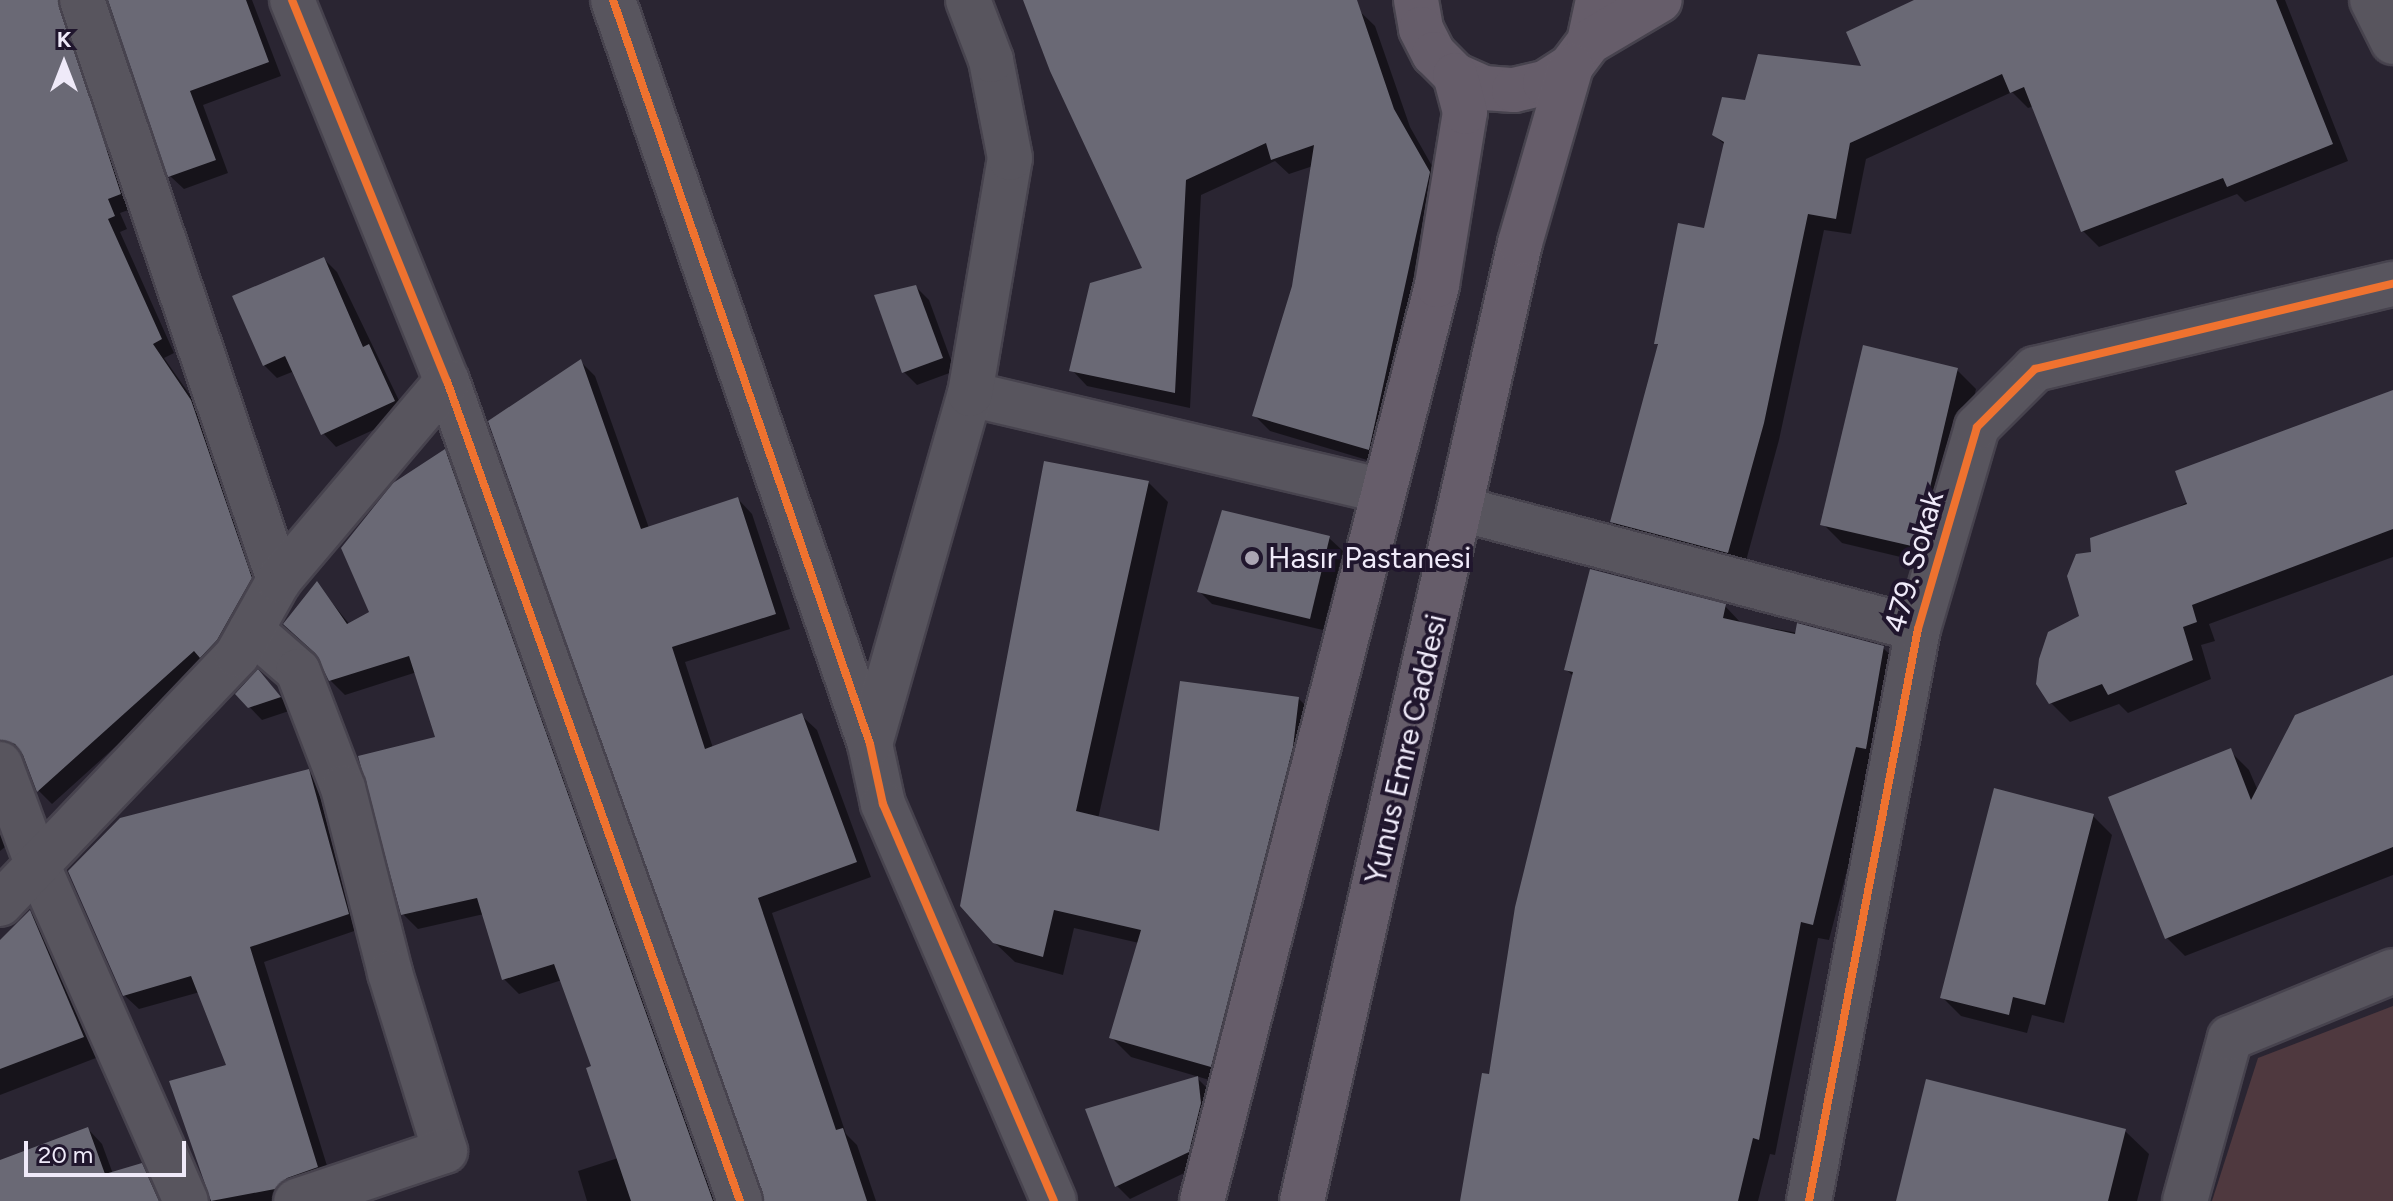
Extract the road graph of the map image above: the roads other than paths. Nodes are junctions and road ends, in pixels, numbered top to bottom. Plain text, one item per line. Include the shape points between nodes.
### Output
1 (82, 0) edge
2 (292, 0) edge
3 (613, 0) edge
4 (968, 0) edge
5 (1416, 0) edge
6 (1660, 0) edge
7 (2372, 0) edge
8 (1586, 36) edge
9 (2393, 42) edge
10 (1455, 75) junction
11 (2393, 284) edge
12 (447, 381) junction
13 (970, 394) junction
14 (1383, 491) junction
15 (1461, 509) junction
16 (279, 580) junction
17 (1918, 629) junction
18 (251, 630) junction
19 (870, 744) junction
20 (0, 764) edge
21 (38, 866) junction
22 (0, 904) edge
23 (2393, 971) edge
24 (186, 1201) edge
25 (296, 1201) edge
26 (740, 1201) edge
27 (1054, 1201) edge
28 (1202, 1201) edge
29 (1302, 1201) edge
30 (1809, 1201) edge
31 (2185, 1201) edge

1 - 16 street
2 - 12 street
3 - 19 street
4 - 13 street via 991,60 1010,158
5 - 10 main road via 1421,29 1434,54
6 - 8 main road
7 - 9 street
8 - 10 main road via 1545,83 1514,90 1484,88
8 - 15 main road, Yunus Emre Caddesi via 1520,243
10 - 14 main road via 1465,112 1437,285
11 - 17 street, 479. Sokak via 2035,369 1977,427
12 - 16 street
12 - 26 street
13 - 14 street
13 - 19 street
14 - 28 main road
15 - 17 street
15 - 29 main road, Yunus Emre Caddesi
16 - 18 street
17 - 30 street, 479. Sokak
18 - 21 street via 237,655
18 - 25 street via 298,671 343,788 390,973 445,1151
19 - 27 street via 883,804
20 - 21 street
21 - 22 street
21 - 24 street
23 - 31 street via 2230,1038

